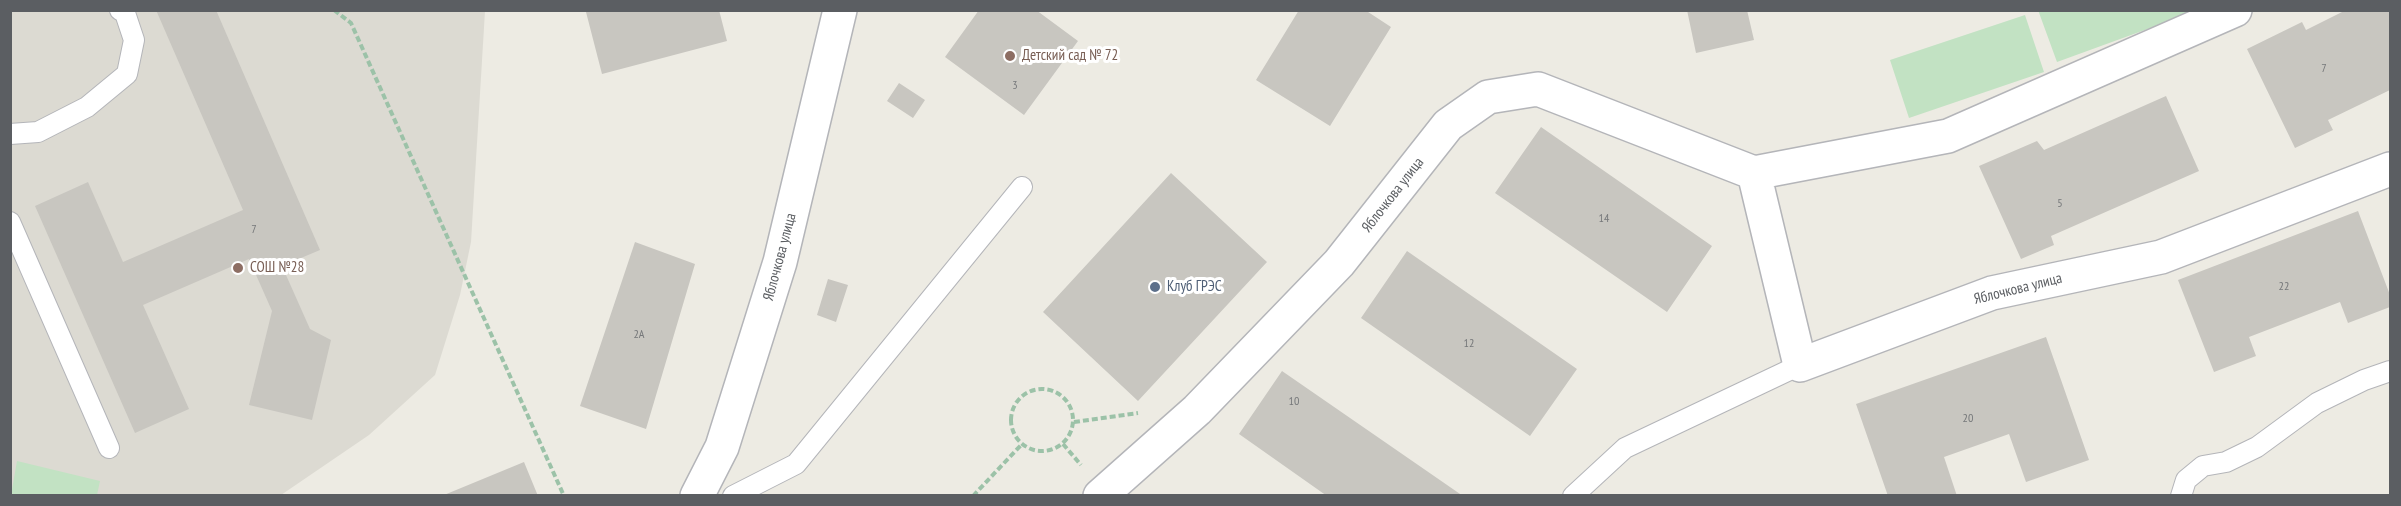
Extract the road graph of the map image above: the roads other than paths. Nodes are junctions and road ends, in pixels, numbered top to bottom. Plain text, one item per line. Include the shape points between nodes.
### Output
1 (120, 10) edge
2 (840, 10) edge
3 (2235, 10) edge
4 (10, 134) edge
5 (2391, 169) edge
6 (1754, 173) junction
7 (1022, 188) dead end
8 (10, 222) edge
9 (1800, 364) junction
10 (2391, 370) edge
11 (109, 448) dead end
12 (697, 495) edge
13 (733, 495) edge
14 (1100, 495) edge
15 (1573, 495) edge
16 (2181, 495) edge

1 - 4 lane via 125,13 134,40 127,75 87,107 38,132
2 - 12 street, Яблочкова улица via 780,262 722,447
3 - 6 street via 1948,136
5 - 9 street, Яблочкова улица via 2161,257 1992,293
6 - 9 street
6 - 14 street, Яблочкова улица via 1538,89 1488,97 1448,125 1339,263 1205,402
7 - 13 lane via 796,464
8 - 11 lane
9 - 15 lane via 1625,448
10 - 16 lane via 2317,404 2257,447 2226,462 2203,466 2186,480

